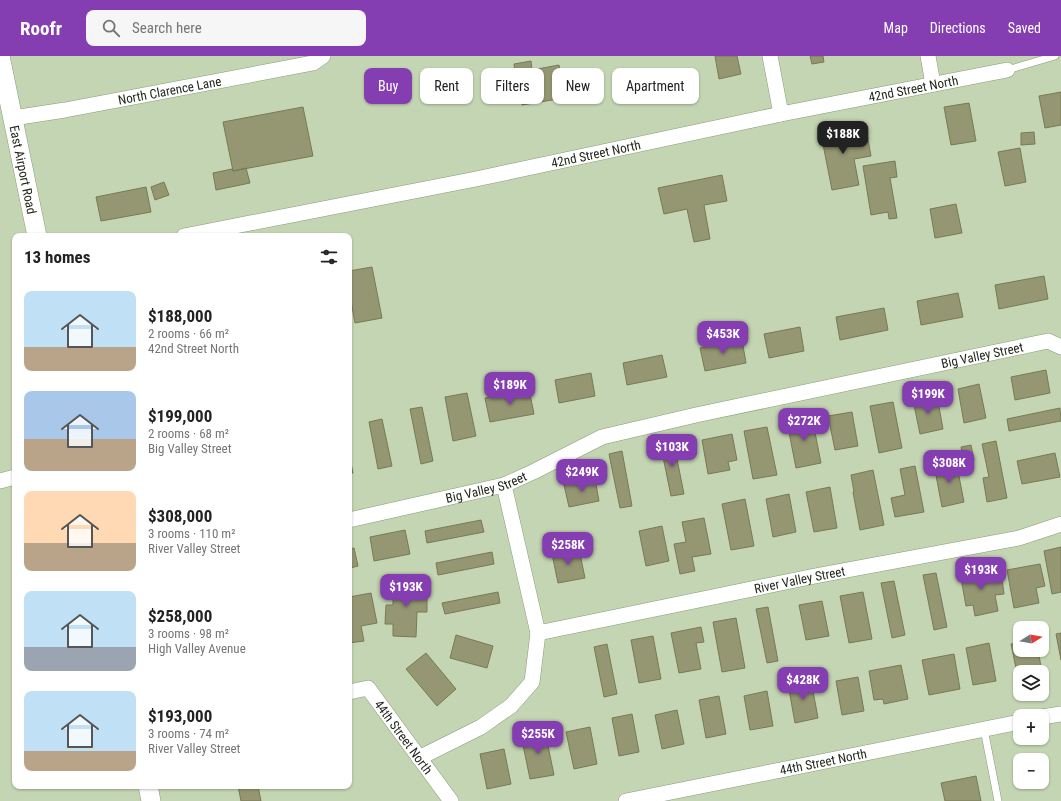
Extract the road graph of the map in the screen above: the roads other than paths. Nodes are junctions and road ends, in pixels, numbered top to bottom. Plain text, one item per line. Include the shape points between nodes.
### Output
1 (0, 56) edge
2 (323, 56) edge
3 (770, 56) edge
4 (928, 56) edge
5 (1055, 56) edge
6 (1007, 70) joint
7 (933, 84) junction
8 (781, 114) junction
9 (13, 118) junction
10 (36, 233) edge
11 (199, 233) edge
12 (1061, 347) edge
13 (12, 478) edge
14 (0, 481) edge
15 (504, 485) junction
16 (352, 519) edge
17 (1061, 524) edge
18 (538, 633) junction
19 (352, 691) edge
20 (1061, 714) edge
21 (1049, 717) edge
22 (1013, 723) edge
23 (984, 729) junction
24 (419, 758) junction
25 (149, 789) edge
26 (151, 801) edge
27 (451, 801) edge
28 (626, 801) edge
29 (998, 801) edge

1 - 9 street, East Airport Road
2 - 9 street, North Clarence Lane via 314,63
3 - 8 street
4 - 7 street
5 - 6 lane
6 - 7 street, 42nd Street North
7 - 8 street, 42nd Street North
8 - 11 street, 42nd Street North via 476,179
9 - 10 street, East Airport Road
12 - 15 street, Big Valley Street via 1048,341 602,437
13 - 14 street
15 - 16 street, Big Valley Street
15 - 18 street
17 - 18 street, River Valley Street via 1019,538 815,576
18 - 24 street via 532,682 511,706 481,727
19 - 24 street, 44th Street North via 368,688
20 - 21 street
22 - 23 street, 44th Street North
23 - 28 street, 44th Street North
23 - 29 lane
24 - 27 street, 44th Street North
25 - 26 street

